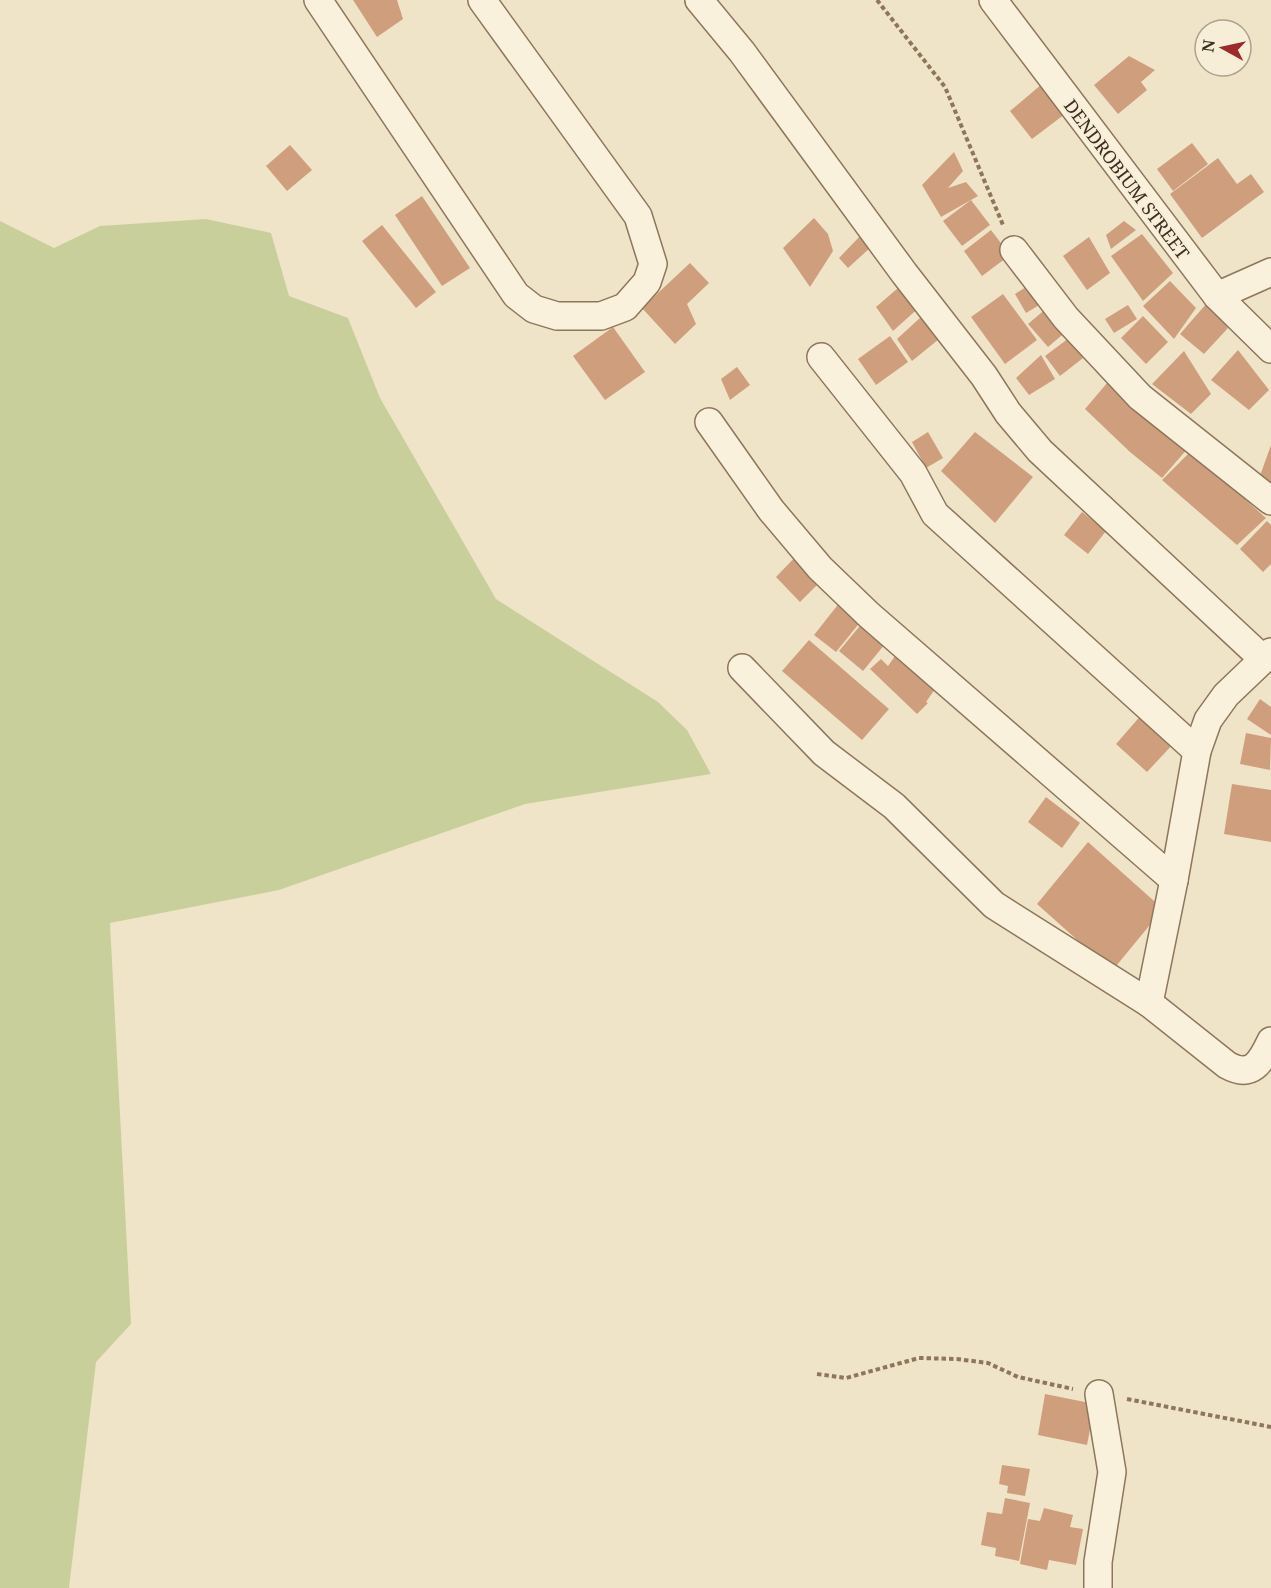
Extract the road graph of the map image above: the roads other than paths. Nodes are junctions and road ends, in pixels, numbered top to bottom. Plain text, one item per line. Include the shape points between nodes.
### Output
1 (318, 0) edge
2 (482, 0) edge
3 (699, 0) edge
4 (993, 0) edge
5 (1014, 250) road end
6 (1271, 272) edge
7 (1217, 296) junction
8 (1271, 349) edge
9 (821, 357) dead end
10 (709, 422) dead end
11 (1271, 501) edge
12 (1267, 656) edge
13 (742, 668) dead end
14 (1197, 751) junction
15 (1174, 880) junction
16 (1149, 1003) junction
17 (1271, 1041) edge
18 (1099, 1394) road end
19 (1098, 1588) edge

1 - 2 street via 516,295 534,309 557,316 601,316 626,307 647,282 653,264 638,216
3 - 12 street via 1040,451
4 - 7 street, DENDROBIUM STREET
5 - 11 street via 1066,318 1140,397
6 - 7 street
7 - 8 street, DENDROBIUM STREET
9 - 14 street via 913,473 935,514
10 - 15 street via 771,510 820,568 868,615
12 - 14 street via 1226,695 1208,720
13 - 16 street via 824,753 894,806 994,905
14 - 15 street
15 - 16 street
16 - 17 street via 1238,1071 1249,1070 1262,1060
18 - 19 street via 1112,1472 1098,1562

